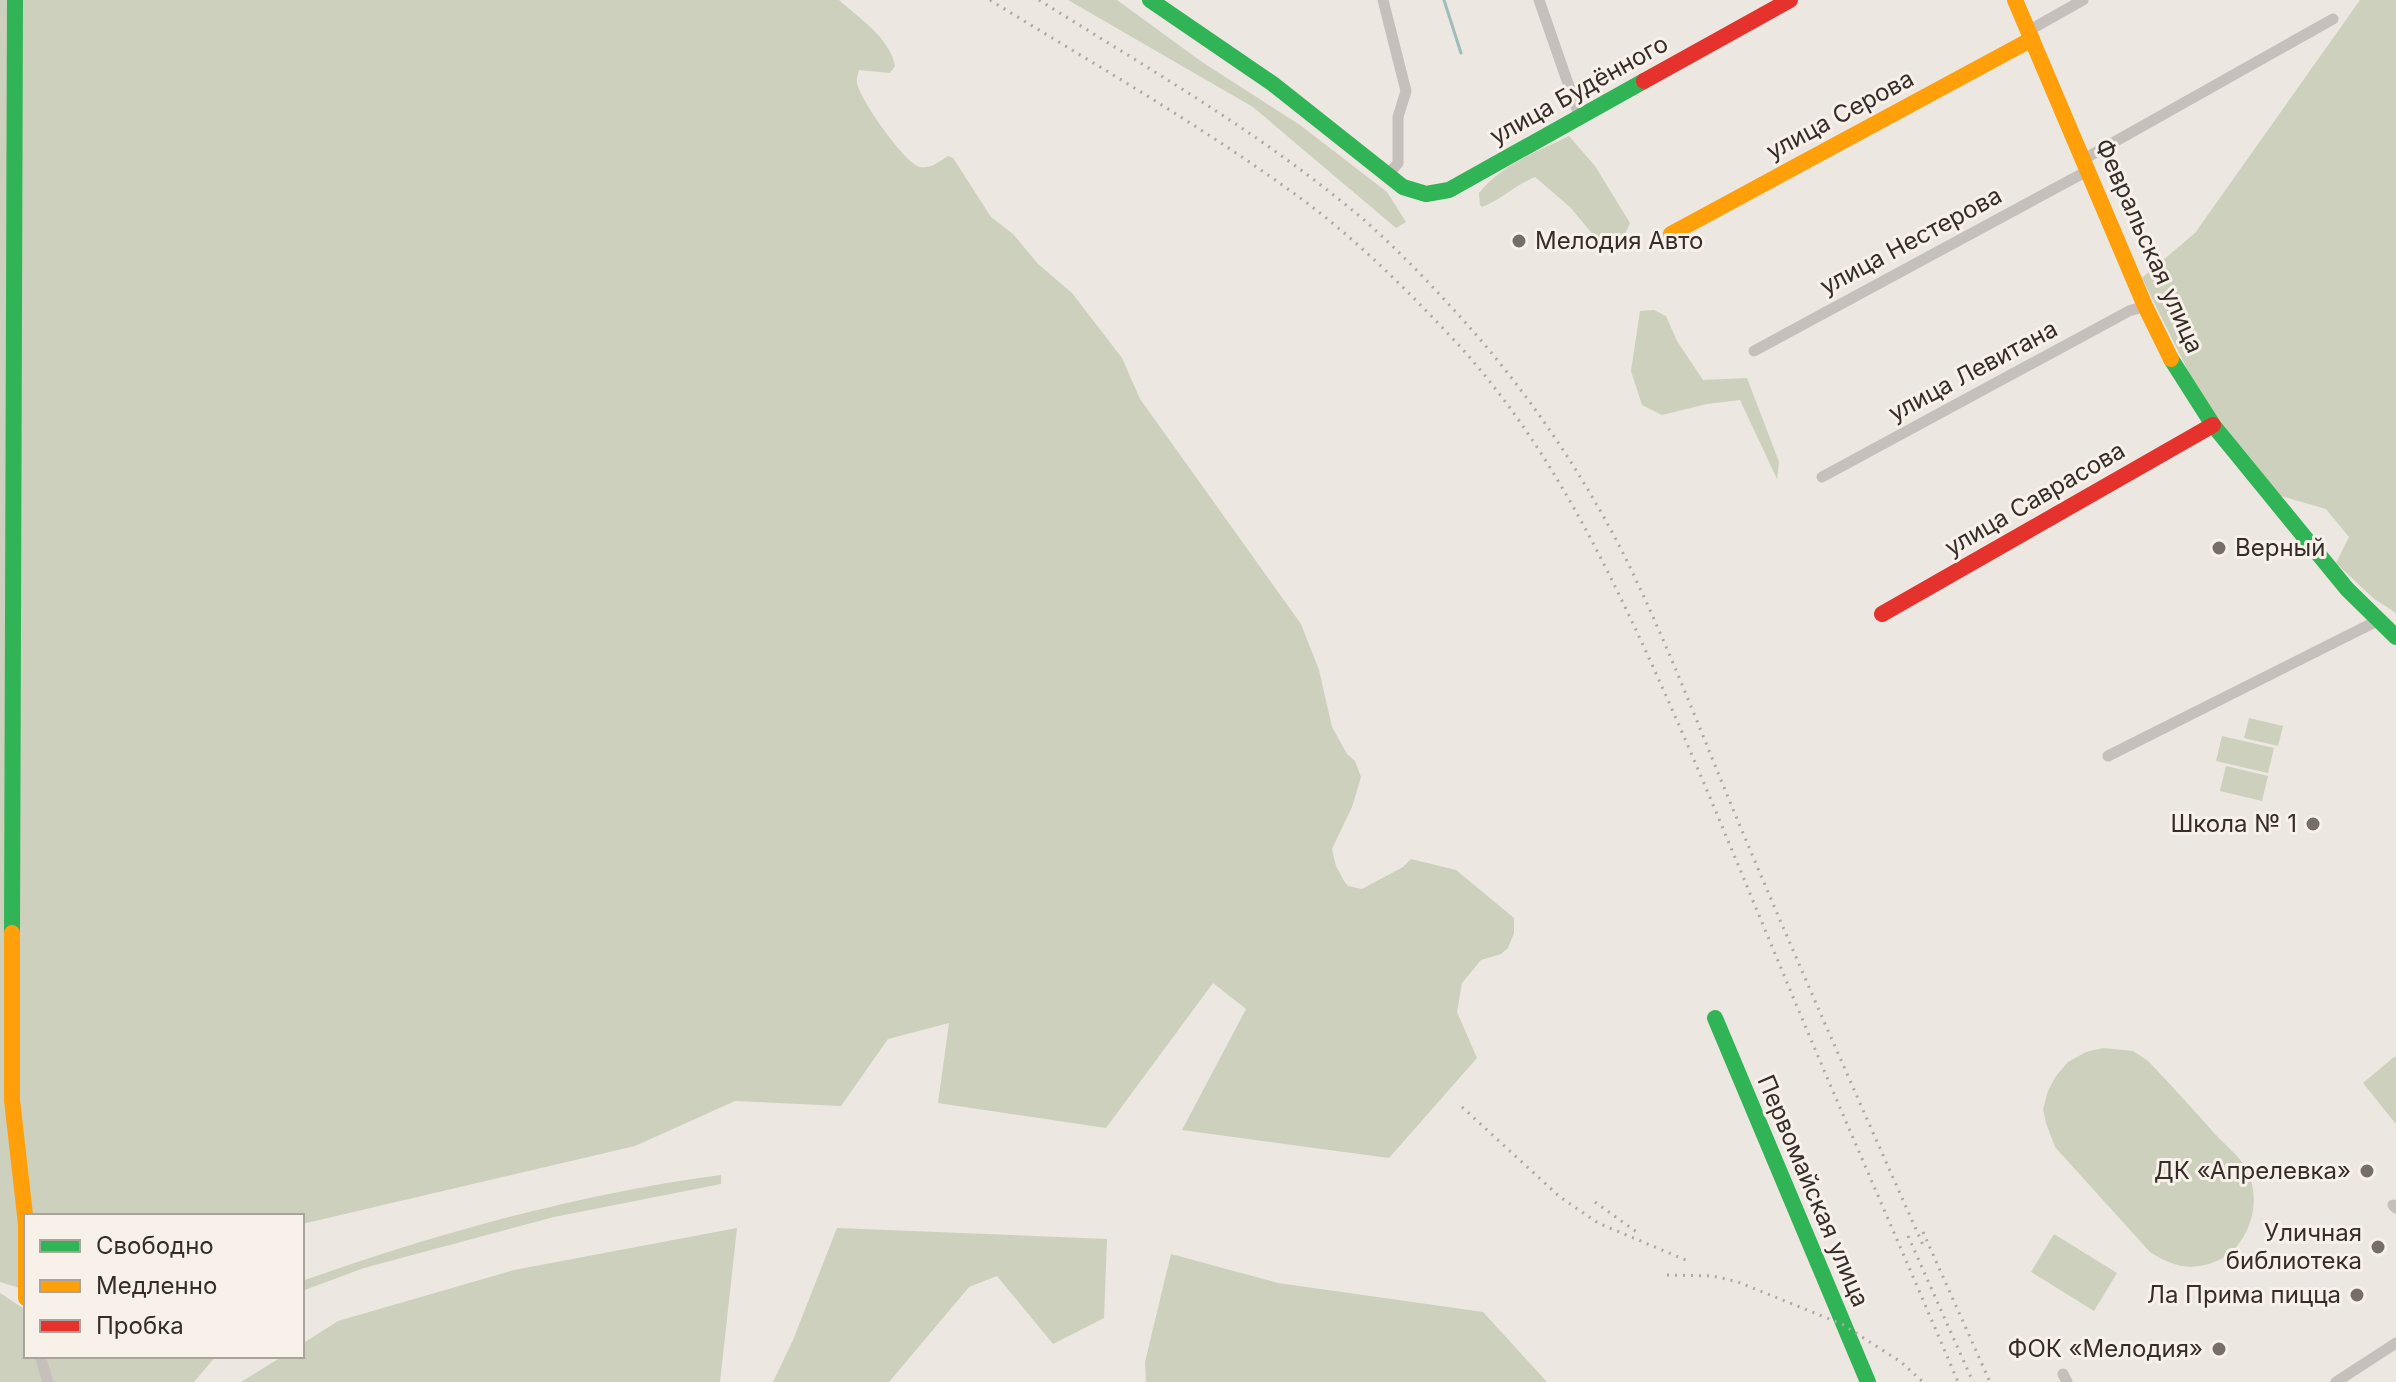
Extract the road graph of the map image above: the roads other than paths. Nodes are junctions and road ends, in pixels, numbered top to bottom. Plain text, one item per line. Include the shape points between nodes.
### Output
1 (15, 0) edge
2 (1150, 0) edge
3 (1383, 0) edge
4 (1539, 0) edge
5 (1790, 0) edge
6 (2015, 0) edge
7 (2083, 0) edge
8 (2333, 19) dead end
9 (2030, 35) junction
10 (1580, 118) junction
11 (2087, 165) junction
12 (1388, 175) junction
13 (1671, 234) dead end
14 (2145, 306) junction
15 (1754, 351) dead end
16 (2213, 425) junction
17 (1822, 477) dead end
18 (1882, 614) dead end
19 (2377, 621) junction
20 (2396, 637) edge
21 (2108, 756) dead end
22 (1715, 1018) dead end
23 (25, 1214) edge
24 (2396, 1343) edge
25 (41, 1358) edge
26 (48, 1382) edge
27 (1868, 1382) edge
28 (2336, 1382) edge

1 - 23 street via 12,1100
2 - 12 street, улица Будённого via 1273,84
3 - 12 street via 1406,91 1398,117 1398,163
4 - 10 street
5 - 10 street, улица Будённого
6 - 9 street, Февральская улица
7 - 9 street, улица Серова
8 - 11 street, улица Нестерова
9 - 11 street, Февральская улица
9 - 13 street, улица Серова
10 - 12 street, улица Будённого via 1438,194 1416,192
11 - 14 street, Февральская улица
11 - 15 street, улица Нестерова
14 - 16 street, Февральская улица
14 - 17 street, улица Левитана
16 - 18 street, улица Саврасова
16 - 19 street, Февральская улица
19 - 20 street, Февральская улица
19 - 21 street
22 - 27 street, Первомайская улица
24 - 28 street
25 - 26 street

